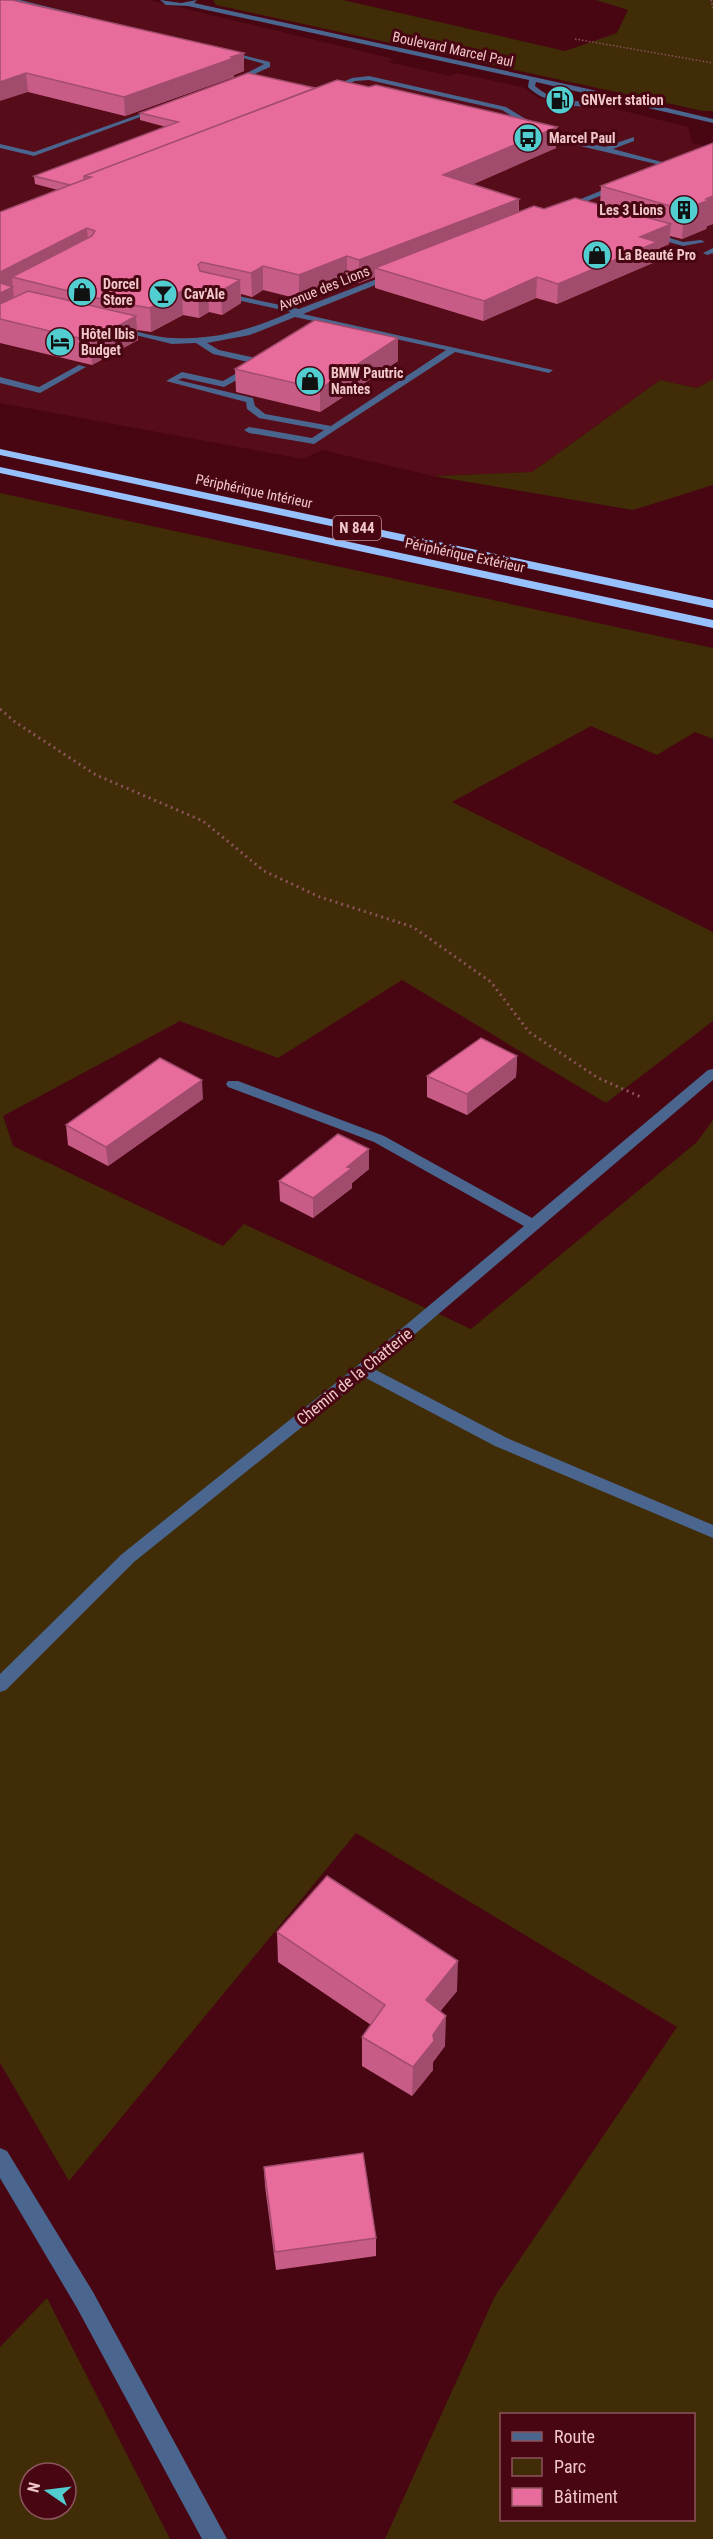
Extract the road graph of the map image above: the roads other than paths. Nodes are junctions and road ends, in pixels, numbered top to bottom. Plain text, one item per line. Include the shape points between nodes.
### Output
1 (12, 0) edge
2 (163, 0) edge
3 (191, 2) edge
4 (147, 32) edge
5 (219, 49) edge
6 (533, 79) junction
7 (224, 85) edge
8 (349, 91) junction
9 (360, 93) edge
10 (338, 95) edge
11 (621, 99) junction
12 (170, 104) edge
13 (713, 121) edge
14 (520, 129) edge
15 (544, 134) junction
16 (631, 139) dead end
17 (0, 146) edge
18 (608, 149) junction
19 (661, 170) edge
20 (631, 182) edge
21 (581, 214) edge
22 (640, 231) edge
23 (701, 242) dead end
24 (407, 269) edge
25 (215, 293) edge
26 (297, 313) junction
27 (106, 327) edge
28 (196, 340) junction
29 (453, 349) junction
30 (271, 357) edge
31 (262, 362) junction
32 (82, 367) edge
33 (549, 370) dead end
34 (0, 380) edge
35 (333, 429) junction
36 (249, 430) dead end
37 (0, 452) edge
38 (0, 470) edge
39 (713, 604) edge
40 (713, 624) edge
41 (713, 1073) edge
42 (233, 1084) dead end
43 (533, 1225) junction
44 (363, 1370) junction
45 (713, 1532) edge
46 (0, 1685) edge
47 (0, 2157) edge
48 (215, 2539) edge

1 - 4 street
2 - 3 street, Boulevard Marcel Paul via 168,4
3 - 6 street, Boulevard Marcel Paul
5 - 7 street via 268,63 256,73
6 - 11 street, Boulevard Marcel Paul
6 - 11 street via 531,87 536,93 554,99 583,103
8 - 9 street
8 - 10 street
8 - 15 street via 341,86 343,82 369,78 504,108
11 - 13 street, Boulevard Marcel Paul
12 - 17 street via 34,154
14 - 15 street
15 - 18 street
16 - 18 street
18 - 19 street via 677,164
20 - 21 street via 558,210
22 - 23 street via 683,244
24 - 26 street, Avenue des Lions
25 - 26 street
26 - 28 street, Avenue des Lions via 247,333
26 - 29 street
27 - 28 street, Avenue des Lions via 172,340
28 - 31 street via 216,352
29 - 33 street
29 - 35 street
30 - 31 street
31 - 35 street via 224,384 182,375 170,381 250,400 250,406 262,416
32 - 34 street via 40,390
35 - 36 street via 315,441
37 - 39 highway, Périphérique Intérieur / N 844
38 - 40 highway, Périphérique Extérieur / N 844
41 - 43 street, Chemin de la Chatterie
42 - 43 street via 379,1139
43 - 44 street, Chemin de la Chatterie
44 - 45 street via 501,1442
44 - 46 street, Chemin de la Chatterie via 128,1558
47 - 48 street via 85,2300

